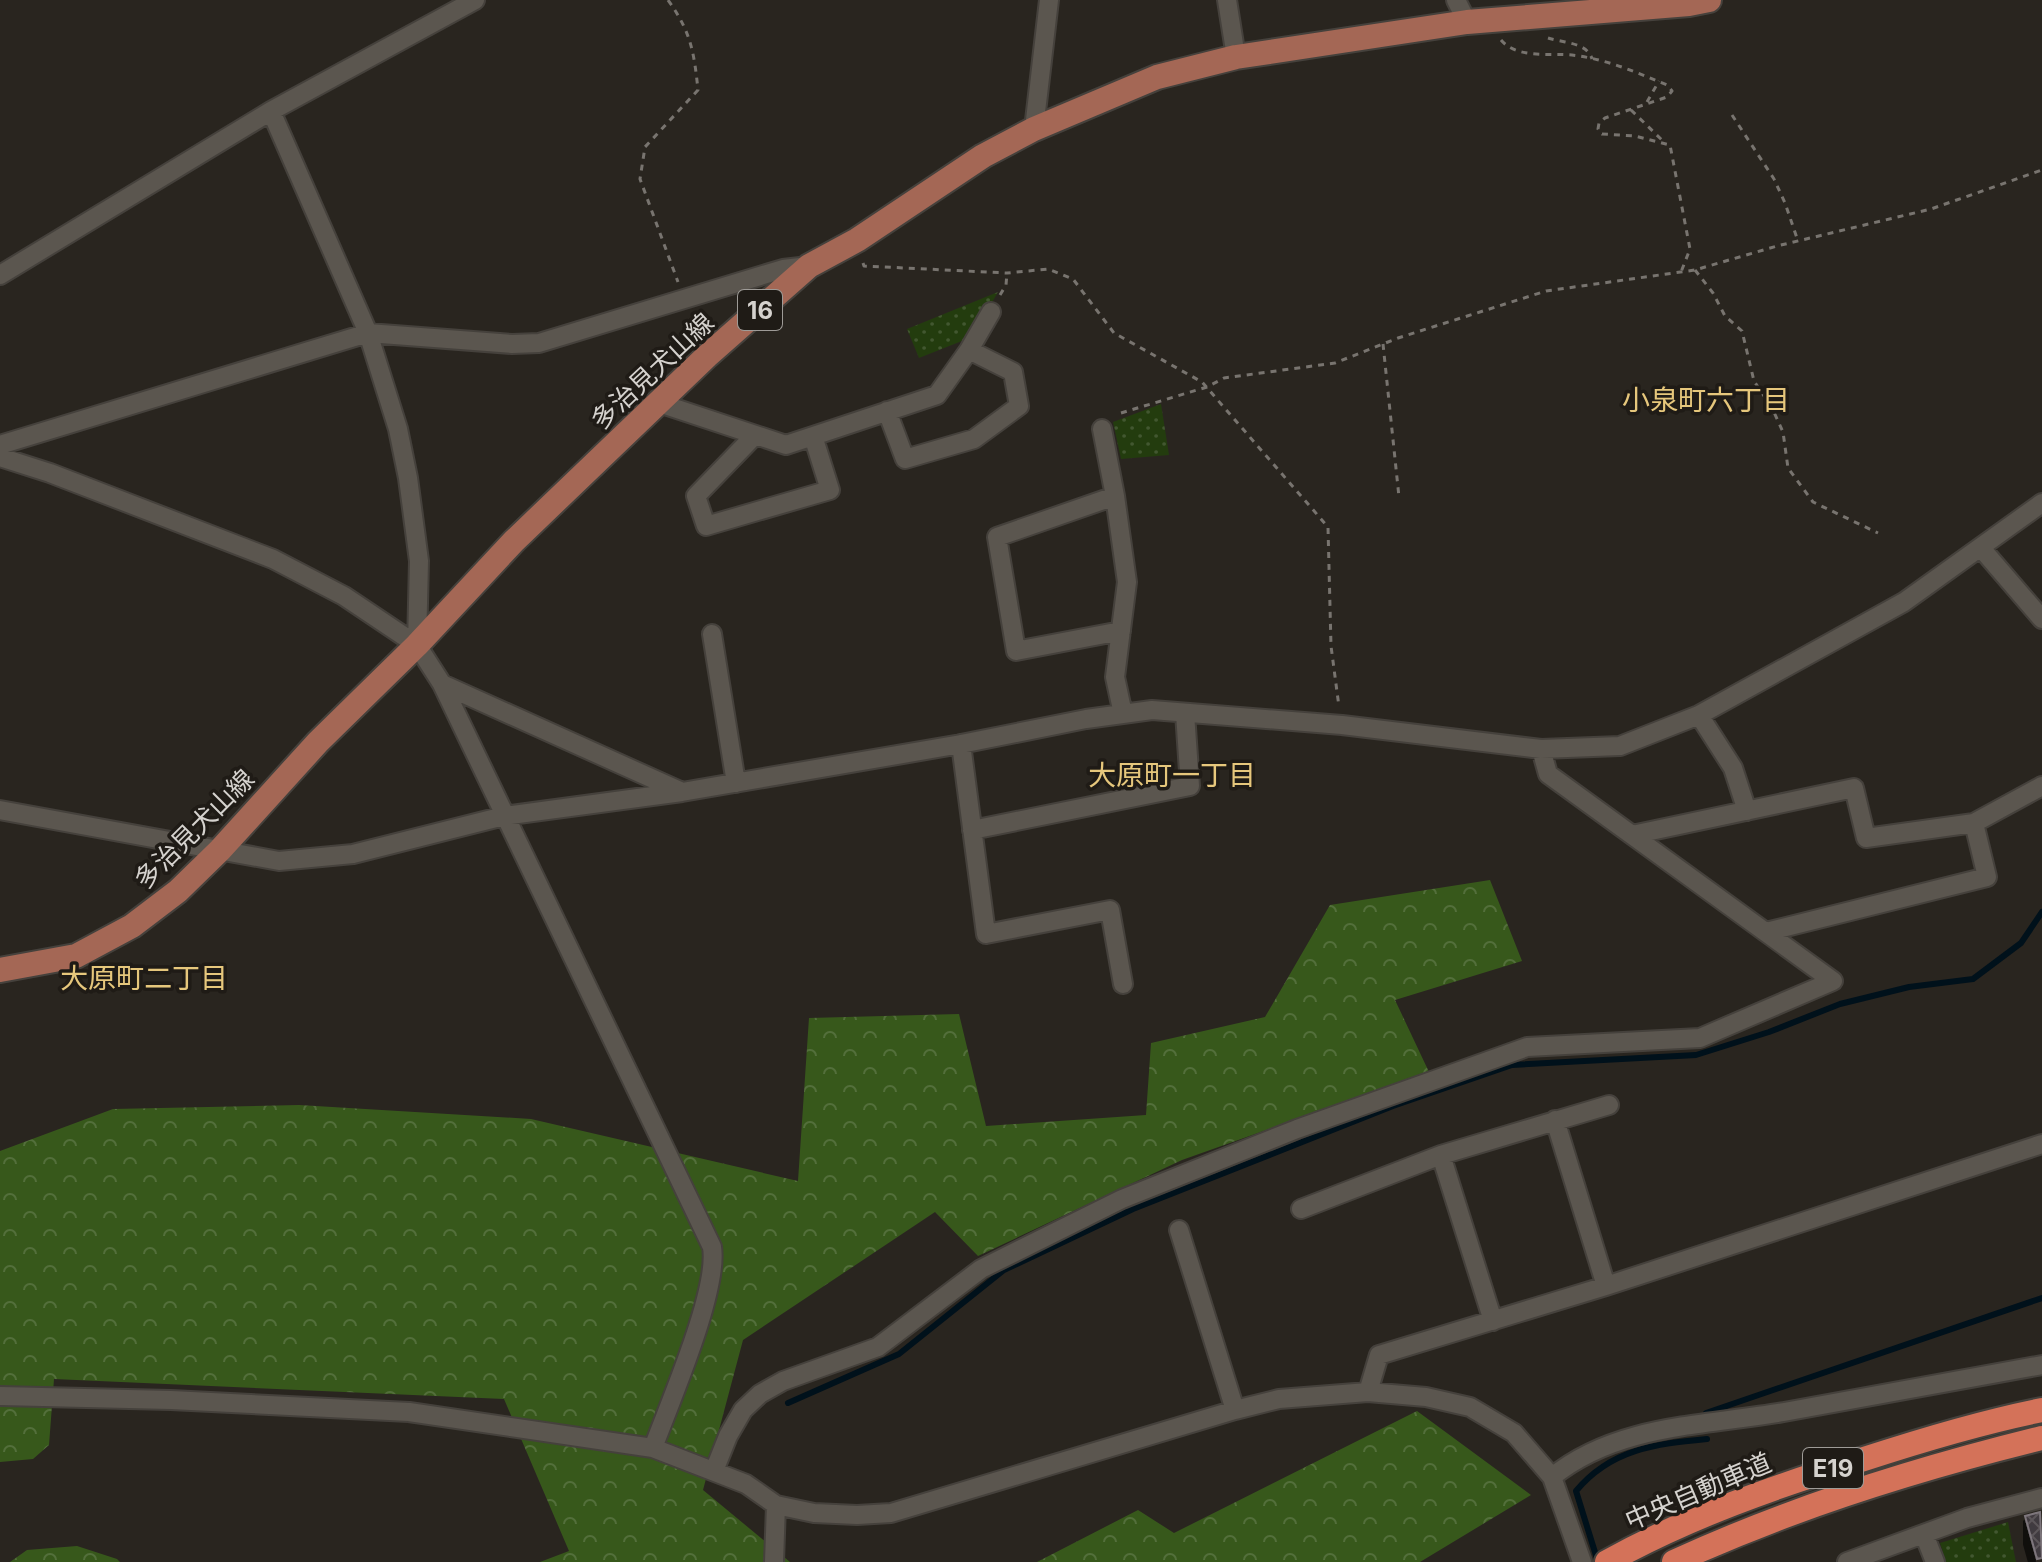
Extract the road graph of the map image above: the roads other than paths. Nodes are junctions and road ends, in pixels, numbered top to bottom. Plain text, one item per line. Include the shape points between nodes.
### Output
1 (475, 0) edge
2 (1049, 0) edge
3 (1227, 0) edge
4 (1456, 0) edge
5 (1709, 0) edge
6 (457, 5) edge
7 (1479, 21) junction
8 (1236, 57) junction
9 (271, 111) junction
10 (1034, 129) junction
11 (809, 266) junction
12 (0, 275) edge
13 (991, 312) road end
14 (368, 333) junction
15 (969, 350) junction
16 (659, 403) junction
17 (887, 411) junction
18 (1102, 429) dead end
19 (755, 435) junction
20 (813, 436) junction
21 (0, 445) edge
22 (0, 457) edge
23 (1115, 496) junction
24 (2042, 503) edge
25 (1981, 548) junction
26 (2042, 618) edge
27 (1121, 631) junction
28 (712, 634) dead end
29 (417, 645) junction
30 (442, 684) junction
31 (1185, 713) junction
32 (1123, 714) junction
33 (1699, 715) junction
34 (961, 744) junction
35 (1541, 749) junction
36 (736, 783) junction
37 (2042, 786) edge
38 (682, 792) junction
39 (0, 810) edge
40 (1747, 811) junction
41 (504, 816) junction
42 (1974, 823) junction
43 (972, 830) junction
44 (1632, 835) junction
45 (220, 850) junction
46 (1766, 932) junction
47 (0, 970) edge
48 (1123, 984) dead end
49 (1609, 1105) dead end
50 (1555, 1120) junction
51 (2042, 1144) edge
52 (1441, 1155) junction
53 (1301, 1209) dead end
54 (1179, 1230) dead end
55 (1606, 1286) junction
56 (1493, 1321) junction
57 (2042, 1365) edge
58 (1368, 1392) junction
59 (0, 1396) edge
60 (1235, 1410) junction
61 (2042, 1410) edge
62 (2042, 1438) edge
63 (653, 1448) junction
64 (714, 1471) junction
65 (1552, 1477) junction
66 (2042, 1498) edge
67 (776, 1505) junction
68 (1924, 1534) junction
69 (774, 1562) edge
70 (1582, 1562) edge
71 (1607, 1562) edge
72 (1674, 1562) edge
73 (1847, 1562) edge
74 (1935, 1562) edge

1 - 6 street
2 - 10 street
3 - 8 street
4 - 7 street
5 - 7 main road, 多治見犬山線 / 16
6 - 9 street
7 - 8 main road, 多治見犬山線 / 16
8 - 10 main road, 多治見犬山線 / 16 via 1157,77
9 - 12 street
9 - 14 street
10 - 11 main road, 多治見犬山線 / 16
11 - 14 street via 783,269 539,343
11 - 16 main road, 多治見犬山線 / 16
13 - 15 street
14 - 21 street
14 - 29 street via 408,478 419,561
15 - 17 street via 937,395
15 - 17 street via 1013,372 1019,406 974,439 905,459
16 - 19 street
16 - 29 main road, 多治見犬山線 / 16 via 514,541
17 - 20 street
18 - 23 street
19 - 20 street via 786,445
19 - 20 street via 696,496 706,526 830,490
22 - 29 street via 273,559 344,596
23 - 27 street via 1127,582
23 - 27 street via 997,537 1016,651
24 - 25 street
25 - 26 street
25 - 33 street via 1904,602
27 - 32 street via 1115,677
28 - 36 street
29 - 30 street
29 - 45 main road, 多治見犬山線 / 16 via 318,742
30 - 38 street
30 - 41 street
31 - 32 street
31 - 35 street
31 - 43 street via 1190,786
32 - 34 street
33 - 35 street via 1620,746
33 - 40 street via 1733,768
34 - 36 street
34 - 43 street
35 - 44 street via 1548,774
36 - 38 street
37 - 42 street
38 - 41 street
39 - 45 street
40 - 42 street via 1854,788 1866,838
40 - 44 street
41 - 45 street via 353,854 279,861
41 - 63 street via 712,1247 715,1263 708,1290
42 - 46 street via 1987,877
43 - 48 street via 986,934 1110,910
44 - 46 street
45 - 47 main road, 多治見犬山線 / 16 via 132,926 76,956
46 - 64 street via 1833,981 1700,1038 1527,1047 1122,1199 981,1269 878,1347 760,1394 743,1410
49 - 50 street
50 - 52 street
50 - 55 street
51 - 55 street
52 - 53 street
52 - 56 street
54 - 60 street
55 - 56 street
56 - 58 street via 1379,1355
57 - 65 street via 1651,1432 1610,1443 1573,1460
58 - 60 street via 1279,1399
58 - 65 street via 1470,1407 1514,1433
59 - 63 street via 409,1412
60 - 67 street via 891,1513 814,1513
61 - 71 highway, 中央自動車道 / E19 via 1801,1478 1717,1510
62 - 72 highway, 中央自動車道 / E19 via 1935,1464 1830,1498
63 - 64 street
64 - 67 street
65 - 70 street
66 - 68 street
67 - 69 street
68 - 73 street
68 - 74 street

